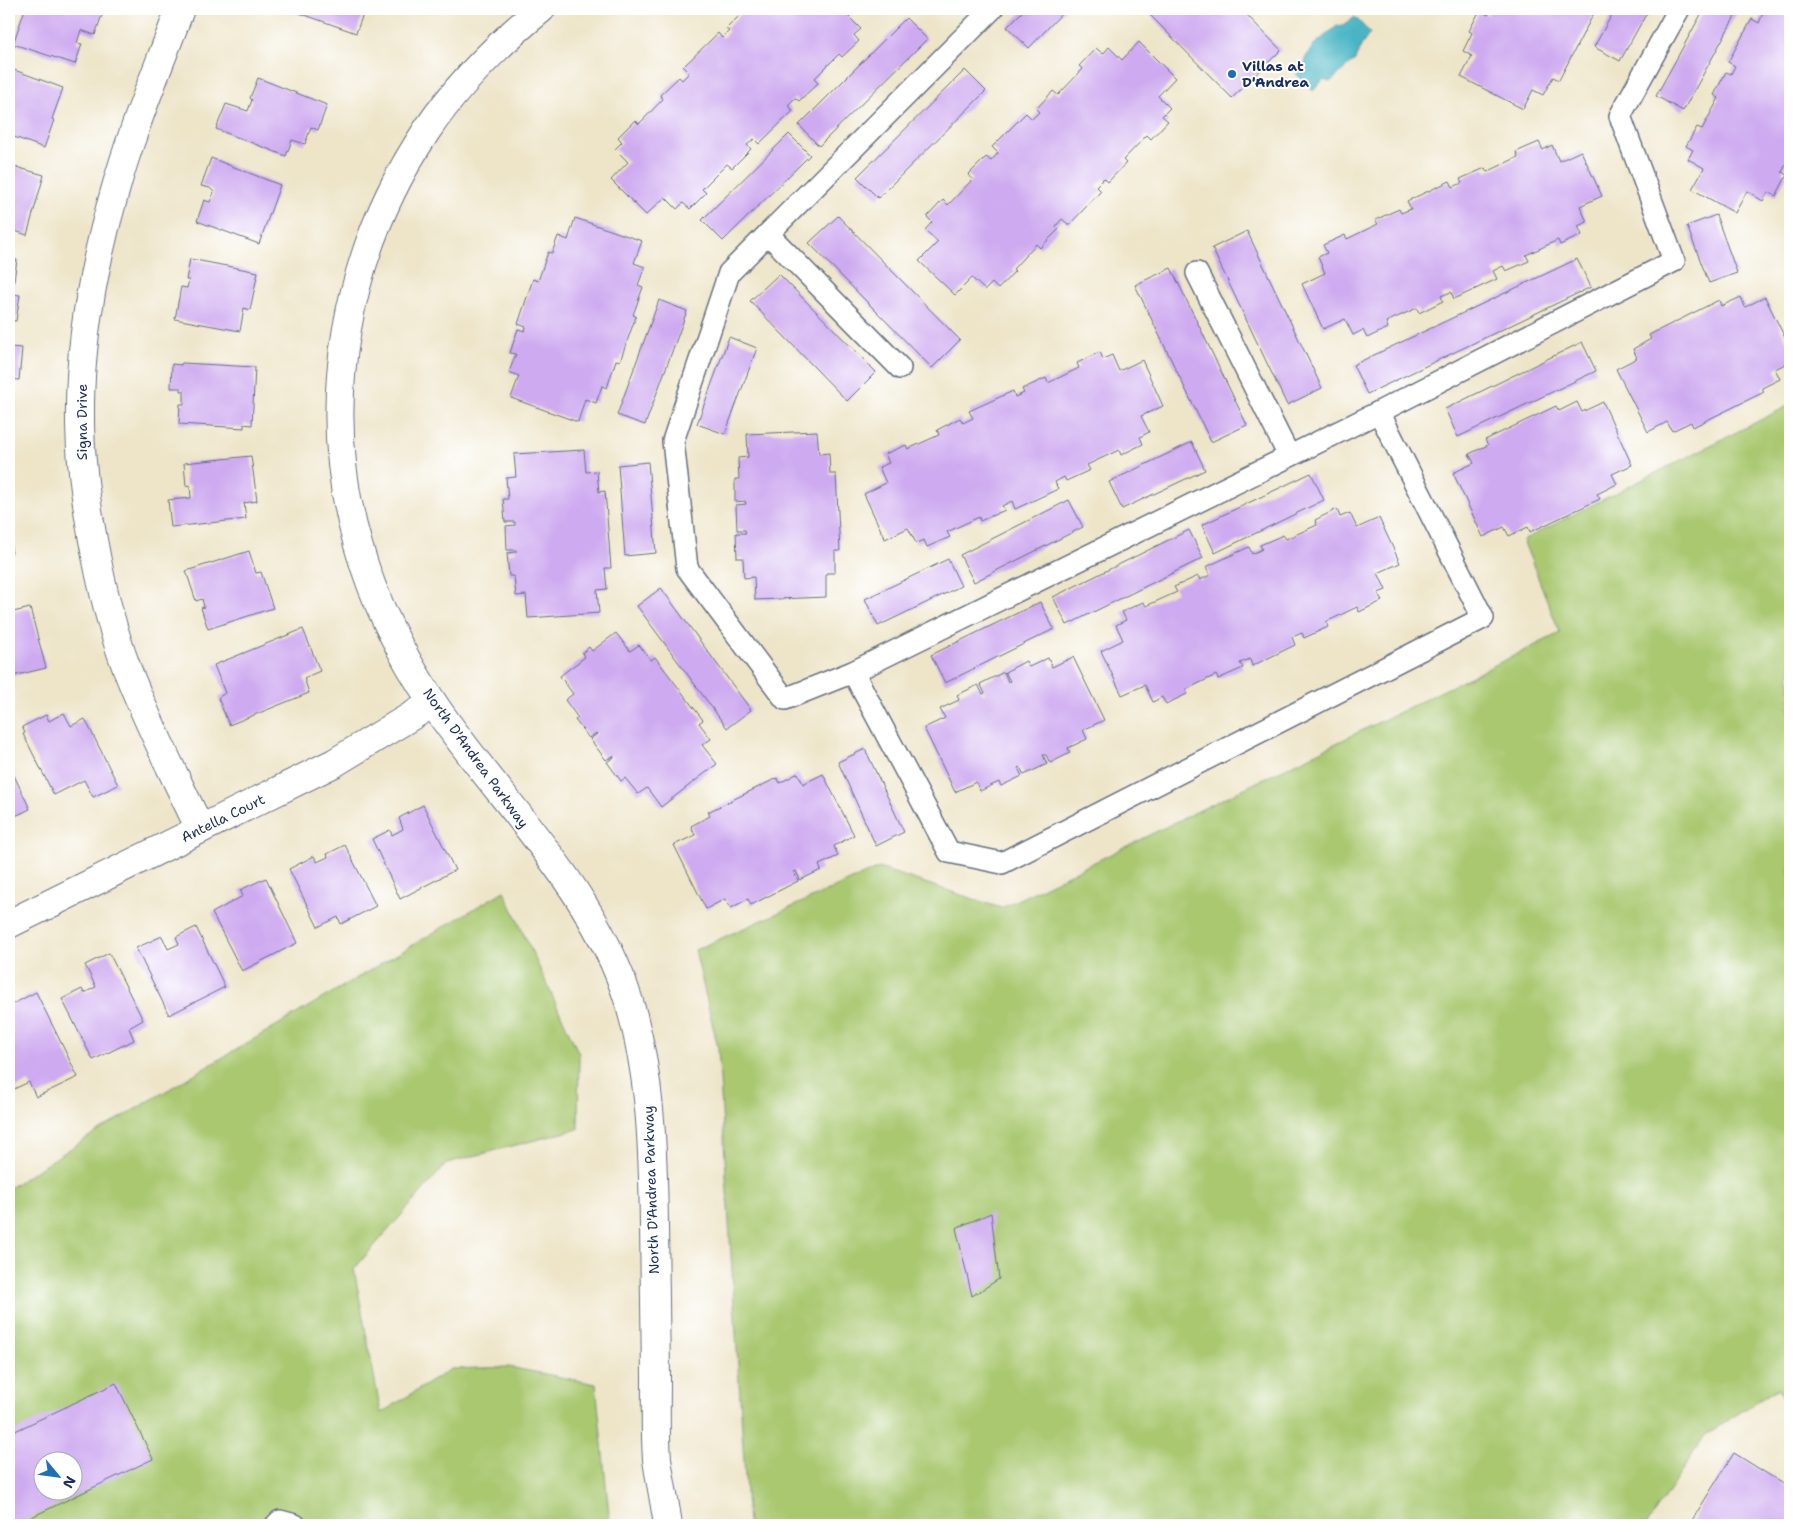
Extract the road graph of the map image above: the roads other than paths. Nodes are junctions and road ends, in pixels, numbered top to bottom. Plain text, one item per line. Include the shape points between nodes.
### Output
1 (180, 9) edge
2 (541, 9) edge
3 (992, 9) edge
4 (1679, 9) edge
5 (768, 234) junction
6 (1197, 273) dead end
7 (900, 368) dead end
8 (1379, 412) junction
9 (1289, 456) junction
10 (853, 672) junction
11 (433, 703) junction
12 (200, 829) junction
13 (9, 924) edge
14 (276, 1525) edge
15 (295, 1525) edge
16 (668, 1525) edge

1 - 12 street, Signa Drive via 122,165 104,233 87,319 81,439 88,512 100,580 113,628 158,744
2 - 11 street, North D'Andrea Parkway via 515,30 467,79 427,130 380,217 354,289 347,323 339,403 343,478 349,510 358,548 384,616
3 - 5 lane
4 - 8 lane via 1620,116 1674,261
5 - 7 lane
5 - 10 lane via 729,273 673,441 687,568 786,699
6 - 9 lane
8 - 9 lane
8 - 10 lane via 1483,618 1002,863 949,852
9 - 10 lane
11 - 12 street, Antella Court via 334,763
11 - 16 street, North D'Andrea Parkway via 573,887 607,947 636,1026 652,1134 657,1458
12 - 13 street, Antella Court
14 - 15 lane via 280,1521

